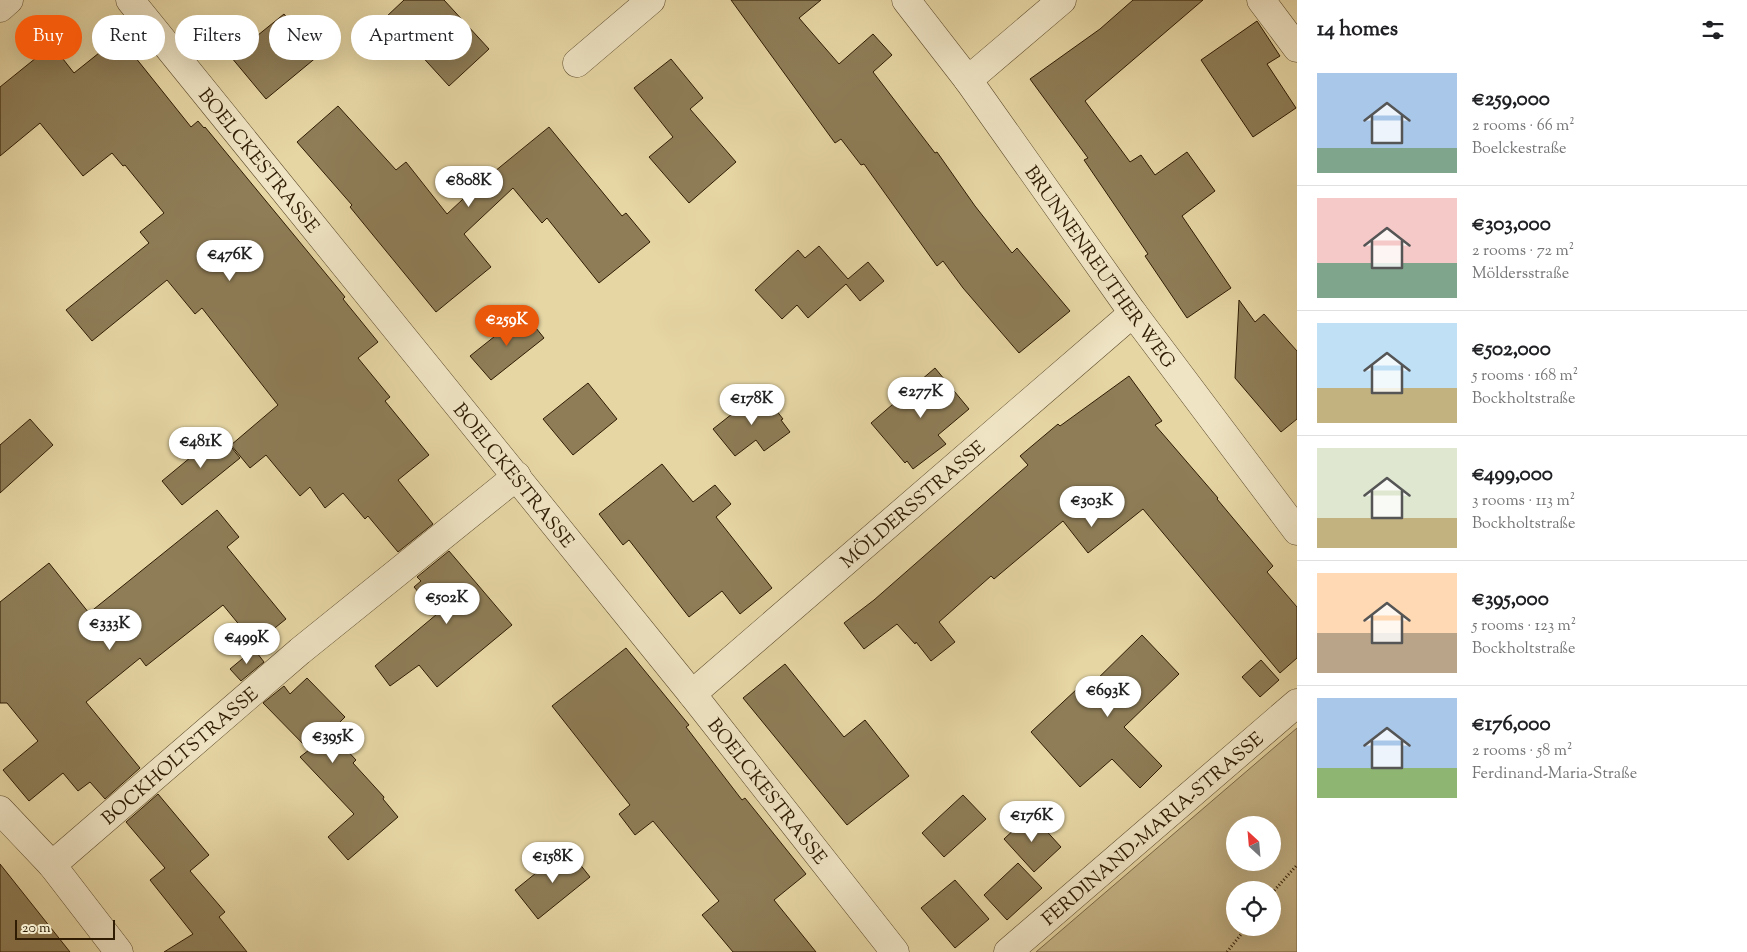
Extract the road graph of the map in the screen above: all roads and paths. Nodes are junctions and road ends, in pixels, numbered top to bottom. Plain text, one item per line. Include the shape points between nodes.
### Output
1 (9, 0) edge
2 (130, 0) edge
3 (651, 0) edge
4 (906, 0) edge
5 (1062, 0) edge
6 (1261, 0) edge
7 (0, 8) edge
8 (1297, 48) edge
9 (577, 64) dead end
10 (968, 80) junction
11 (1134, 313) junction
12 (517, 476) junction
13 (1297, 531) edge
14 (692, 694) junction
15 (1297, 703) edge
16 (0, 810) edge
17 (52, 864) junction
18 (1297, 865) edge
19 (1281, 883) edge
20 (1240, 936) edge
21 (119, 952) edge
22 (895, 952) edge
23 (1008, 952) edge
24 (1227, 952) edge

1 - 7 street
2 - 12 street, BOELCKESTRASSE
3 - 9 street
4 - 10 street, BRUNNENREUTHER WEG
5 - 10 street
6 - 8 street
10 - 11 street, BRUNNENREUTHER WEG
11 - 13 street, BRUNNENREUTHER WEG
11 - 14 street, MÖLDERSSTRASSE
12 - 14 street, BOELCKESTRASSE
12 - 17 street, BOCKHOLTSTRASSE via 300,652
14 - 22 street, BOELCKESTRASSE
15 - 23 street, FERDINAND-MARIA-STRASSE
16 - 17 street
17 - 21 street
18 - 19 path
20 - 24 path

